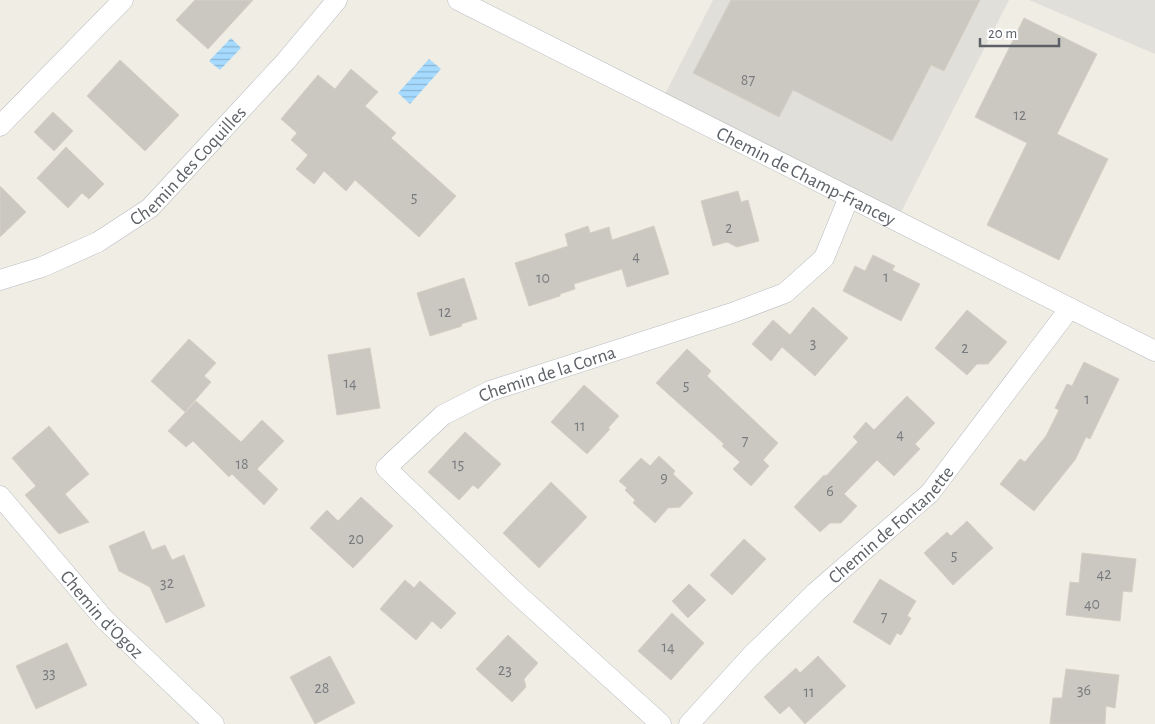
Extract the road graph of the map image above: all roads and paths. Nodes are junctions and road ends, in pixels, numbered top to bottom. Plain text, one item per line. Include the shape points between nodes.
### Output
1 (124, 0) edge
2 (337, 0) edge
3 (458, 0) edge
4 (0, 126) edge
5 (849, 197) junction
6 (0, 280) edge
7 (1070, 308) junction
8 (1155, 351) edge
9 (0, 496) edge
10 (214, 724) edge
11 (661, 724) edge
12 (689, 724) edge

1 - 4 street
2 - 6 street, Chemin des Coquilles via 286,61 150,208 98,242 42,267
3 - 5 street, Chemin de Champ-Francey
5 - 7 street, Chemin de Champ-Francey
5 - 11 street, Chemin de la Corna via 824,258 785,293 490,391 443,415 386,468 515,592
7 - 8 street, Chemin de Champ-Francey
7 - 12 street, Chemin de Fontanette via 930,493 816,592
9 - 10 street, Chemin d'Ogoz via 104,619

